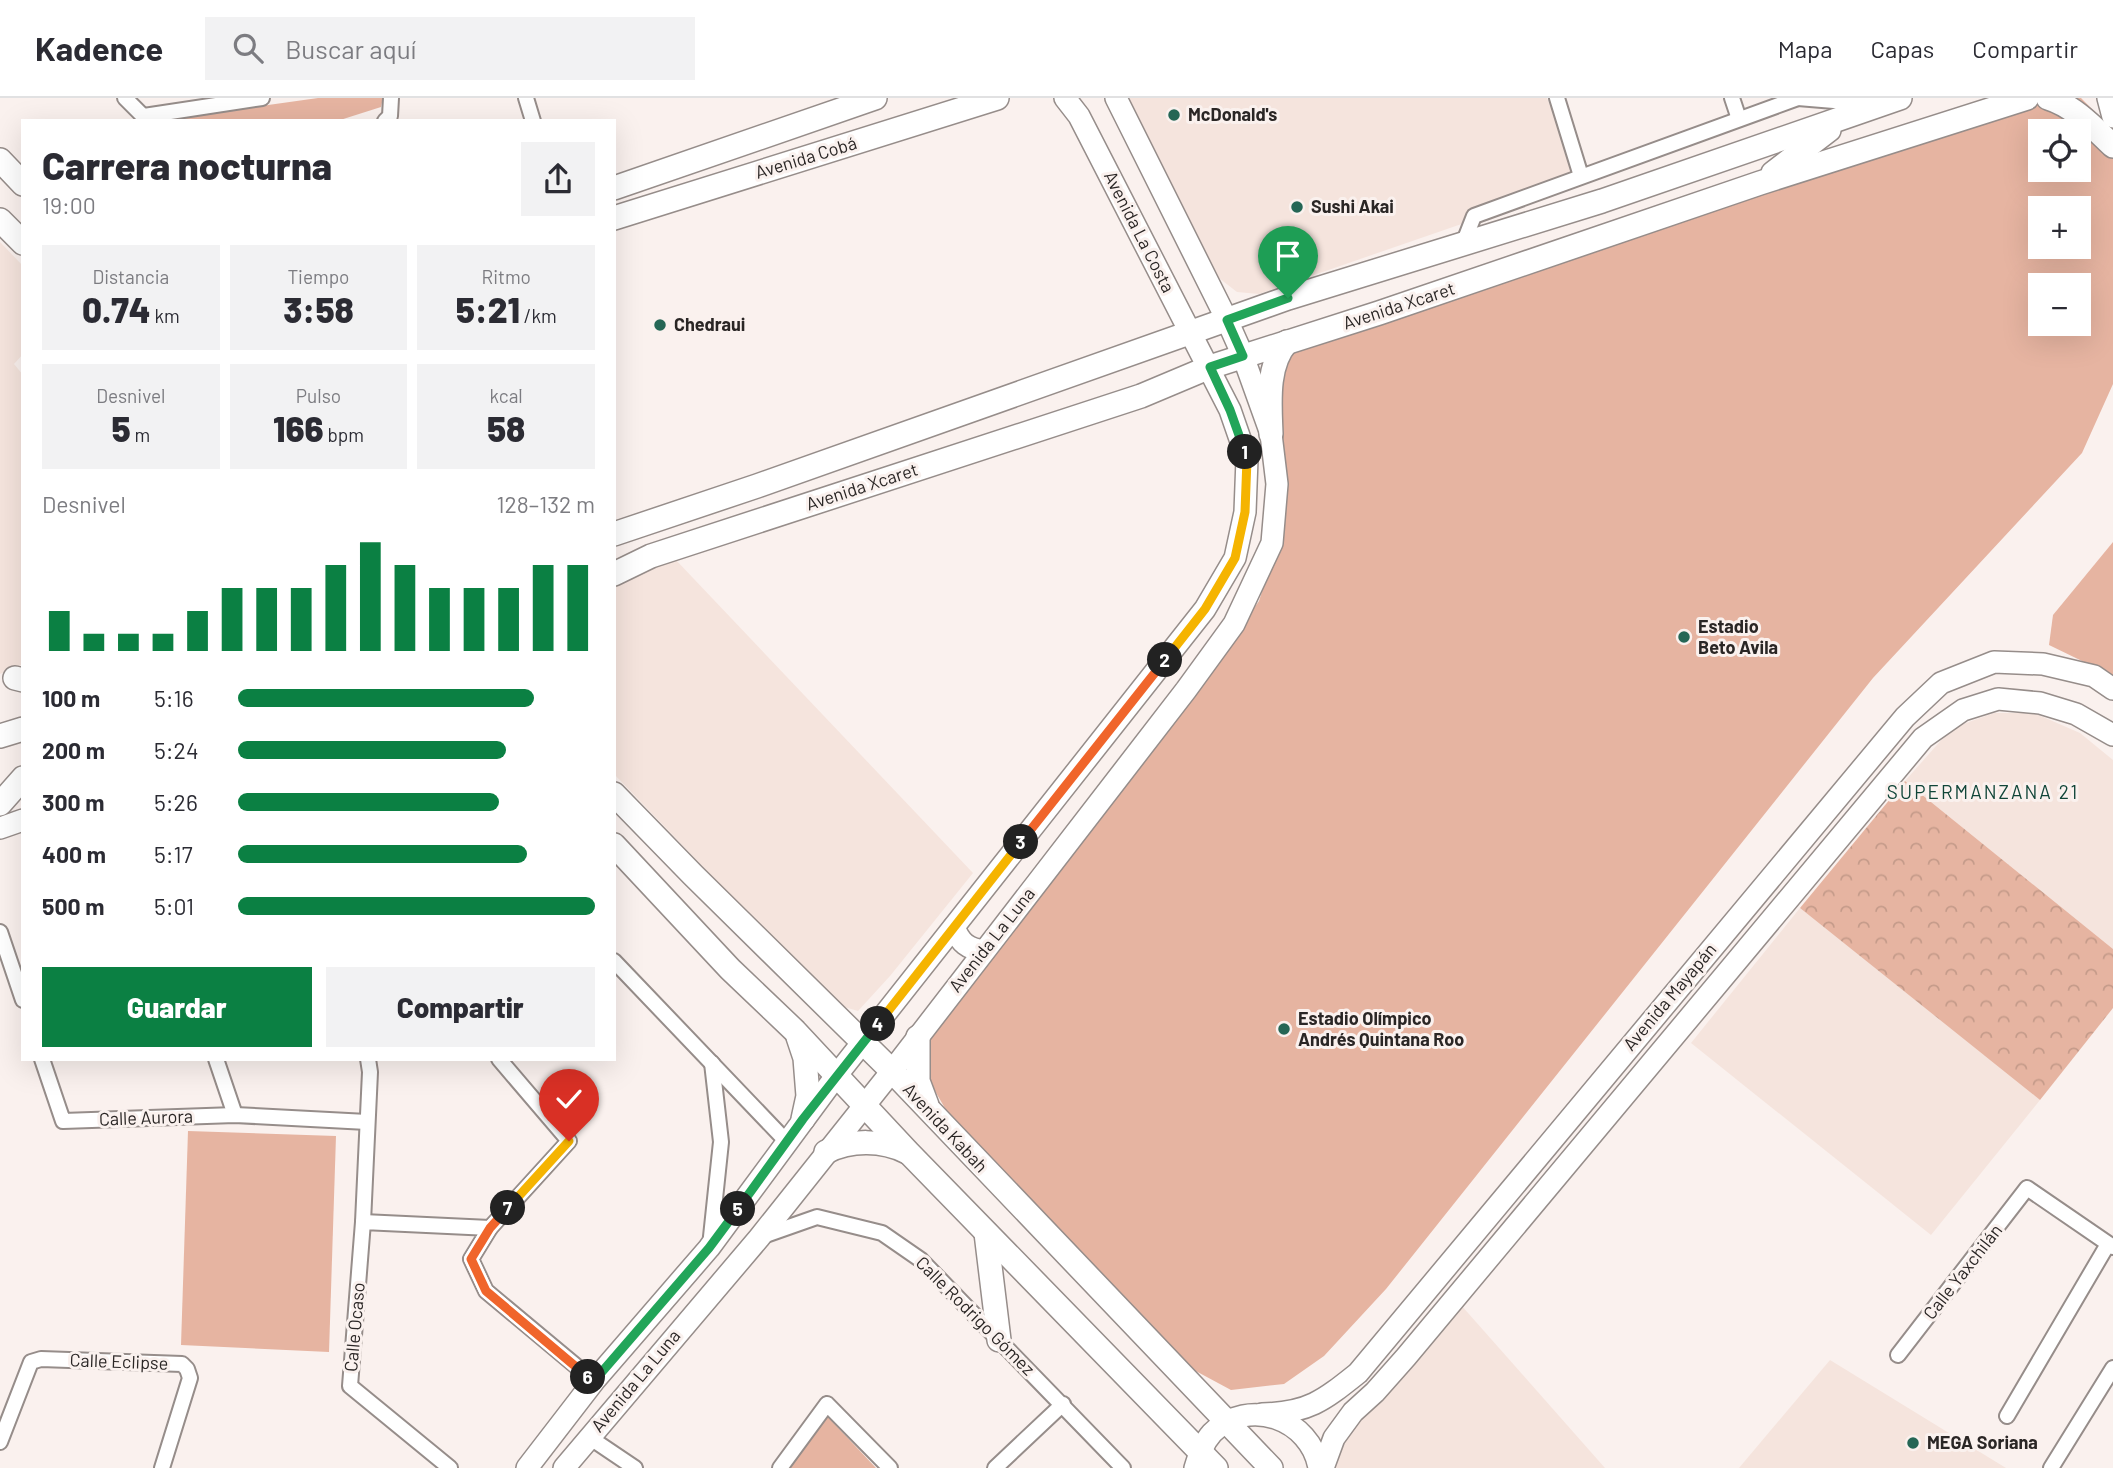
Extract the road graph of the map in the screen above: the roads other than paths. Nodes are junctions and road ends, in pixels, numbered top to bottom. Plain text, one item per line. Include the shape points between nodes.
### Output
1 (125, 98) edge
2 (262, 98) edge
3 (391, 98) edge
4 (526, 98) edge
5 (875, 98) edge
6 (997, 98) edge
7 (1065, 98) edge
8 (1116, 98) edge
9 (1557, 98) edge
10 (1732, 98) edge
11 (1798, 98) edge
12 (2027, 98) edge
13 (2048, 98) edge
14 (2108, 98) edge
15 (1890, 102) edge
16 (849, 107) junction
17 (1845, 117) junction
18 (2113, 117) edge
19 (146, 119) edge
20 (387, 119) edge
21 (532, 119) edge
22 (1739, 119) junction
23 (2113, 146) edge
24 (0, 160) edge
25 (781, 166) junction
26 (1581, 176) junction
27 (21, 182) edge
28 (1760, 183) junction
29 (616, 187) edge
30 (616, 217) edge
31 (0, 220) edge
32 (21, 241) edge
33 (1462, 244) junction
34 (1227, 320) junction
35 (1191, 332) junction
36 (1287, 342) junction
37 (1243, 356) junction
38 (1210, 367) junction
39 (1271, 434) junction
40 (1277, 484) junction
41 (757, 486) junction
42 (1246, 486) junction
43 (616, 533) edge
44 (651, 556) junction
45 (616, 573) edge
46 (2113, 689) edge
47 (21, 730) edge
48 (2113, 735) edge
49 (0, 736) edge
50 (21, 770) edge
51 (0, 777) edge
52 (21, 780) edge
53 (616, 796) edge
54 (0, 804) edge
55 (21, 821) edge
56 (0, 828) edge
57 (616, 847) edge
58 (954, 927) junction
59 (0, 932) edge
60 (984, 951) junction
61 (616, 963) edge
62 (21, 994) edge
63 (795, 1031) junction
64 (918, 1037) junction
65 (862, 1044) junction
66 (1626, 1049) junction
67 (43, 1061) edge
68 (217, 1061) edge
69 (368, 1061) edge
70 (501, 1061) edge
71 (712, 1063) junction
72 (1648, 1067) junction
73 (891, 1071) junction
74 (836, 1076) junction
75 (863, 1105) junction
76 (931, 1114) junction
77 (235, 1115) junction
78 (803, 1119) junction
79 (367, 1122) junction
80 (786, 1142) junction
81 (826, 1152) junction
82 (908, 1152) junction
83 (363, 1222) junction
84 (490, 1228) junction
85 (986, 1233) junction
86 (759, 1238) junction
87 (2111, 1245) edge
88 (709, 1248) junction
89 (999, 1340) junction
90 (1898, 1355) dead end
91 (2113, 1368) edge
92 (594, 1381) junction
93 (1334, 1392) junction
94 (1063, 1405) junction
95 (1353, 1412) junction
96 (1262, 1415) junction
97 (2007, 1416) dead end
98 (1227, 1422) junction
99 (589, 1437) junction
100 (0, 1442) edge
101 (1198, 1460) edge
102 (167, 1466) edge
103 (450, 1468) edge
104 (527, 1468) edge
105 (564, 1468) edge
106 (635, 1468) edge
107 (780, 1468) edge
108 (890, 1468) edge
109 (995, 1468) edge
110 (1123, 1468) edge
111 (1216, 1468) edge
112 (1271, 1468) edge
113 (1321, 1468) edge
114 (2051, 1468) edge

1 - 19 street
2 - 19 street
3 - 20 street
4 - 21 street
5 - 16 main road, Avenida Cobá
6 - 25 main road, Avenida Cobá
7 - 35 main road, Avenida La Costa via 1079,116
8 - 34 main road
9 - 26 street
10 - 22 street
11 - 15 street
11 - 22 street
12 - 28 main road, Avenida Xcaret
13 - 23 main road via 2086,121
14 - 18 main road
15 - 17 main road, Avenida Xcaret
16 - 25 main road
16 - 29 main road, Avenida Cobá
17 - 28 main road
17 - 33 main road, Avenida Xcaret
22 - 26 street
24 - 27 main road
25 - 30 main road, Avenida Cobá
26 - 33 street via 1474,216
28 - 36 main road, Avenida Xcaret
31 - 32 main road
33 - 34 main road, Avenida Xcaret
34 - 35 main road, Avenida Xcaret
34 - 37 main road
35 - 38 main road, Avenida La Costa
35 - 41 main road, Avenida Xcaret
36 - 37 main road, Avenida Xcaret
36 - 39 main road via 1279,351 1270,396
37 - 38 main road, Avenida Xcaret
37 - 39 main road, Avenida La Luna
38 - 42 main road, Avenida La Luna via 1247,459
38 - 44 main road, Avenida Xcaret via 1141,396
39 - 40 main road, Avenida La Luna
40 - 42 main road
40 - 60 main road, Avenida La Luna via 1272,543 1234,624
41 - 43 main road, Avenida Xcaret
41 - 44 main road
42 - 58 main road, Avenida La Luna via 1235,558 1205,609
44 - 45 main road, Avenida Xcaret
46 - 66 main road, Avenida Mayapán via 2094,676 2043,664 1994,662 1941,683 1896,728
47 - 49 main road
48 - 72 main road, Avenida Mayapán via 2076,714 2040,703 1998,699 1963,710 1923,738
50 - 51 main road
52 - 54 main road
53 - 65 main road, Avenida Kabah
55 - 56 main road
57 - 63 main road
58 - 60 main road via 964,945
58 - 65 main road, Avenida La Luna
59 - 62 street
60 - 64 main road, Avenida La Luna
61 - 71 street
63 - 74 main road
63 - 78 main road via 805,1058 808,1096
64 - 73 main road, Avenida La Luna
64 - 76 main road via 918,1081
65 - 73 main road, Avenida Kabah
65 - 74 main road, Avenida La Luna
66 - 72 main road
66 - 93 main road, Avenida Mayapán via 1357,1373
67 - 77 street, Calle Aurora via 63,1121
68 - 77 street
69 - 79 street, Calle Ocaso
70 - 84 street via 569,1141
71 - 80 street
71 - 88 street via 722,1142
72 - 95 main road, Avenida Mayapán via 1406,1357
73 - 75 main road, Avenida La Luna
73 - 76 main road, Avenida Kabah
74 - 75 main road
74 - 78 main road, Avenida La Luna
75 - 81 main road, Avenida La Luna
75 - 82 main road
76 - 98 main road, Avenida Kabah
77 - 79 street
78 - 80 main road, Avenida La Luna
79 - 83 street, Calle Ocaso
80 - 88 main road, Avenida La Luna
81 - 82 main road via 839,1145 868,1143 893,1145
81 - 86 main road, Avenida La Luna
82 - 85 main road
83 - 84 street
83 - 103 street, Calle Ocaso via 350,1386
84 - 92 street via 471,1259 486,1291
85 - 89 main road
85 - 101 main road
86 - 89 street, Calle Rodrigo Gómez via 817,1217 882,1233 921,1261
86 - 99 main road, Avenida La Luna
87 - 90 street, Calle Yaxchilán via 2027,1188
87 - 97 street
88 - 92 main road, Avenida La Luna
89 - 94 street, Calle Rodrigo Gómez
91 - 114 street
92 - 104 main road, Avenida La Luna
93 - 95 main road via 1342,1407
93 - 96 main road, Avenida Mayapán via 1306,1409
94 - 109 street
94 - 110 street, Calle Rodrigo Gómez
95 - 113 main road, Avenida Mayapán via 1334,1438
96 - 98 main road, Avenida Mayapán
96 - 113 main road via 1280,1418 1296,1428 1309,1441
98 - 101 main road via 1212,1433
98 - 112 main road, Avenida Kabah
99 - 105 main road, Avenida La Luna
99 - 106 street
100 - 102 street, Calle Eclipse via 32,1362 182,1364 190,1378
101 - 111 main road
107 - 108 street via 827,1405

